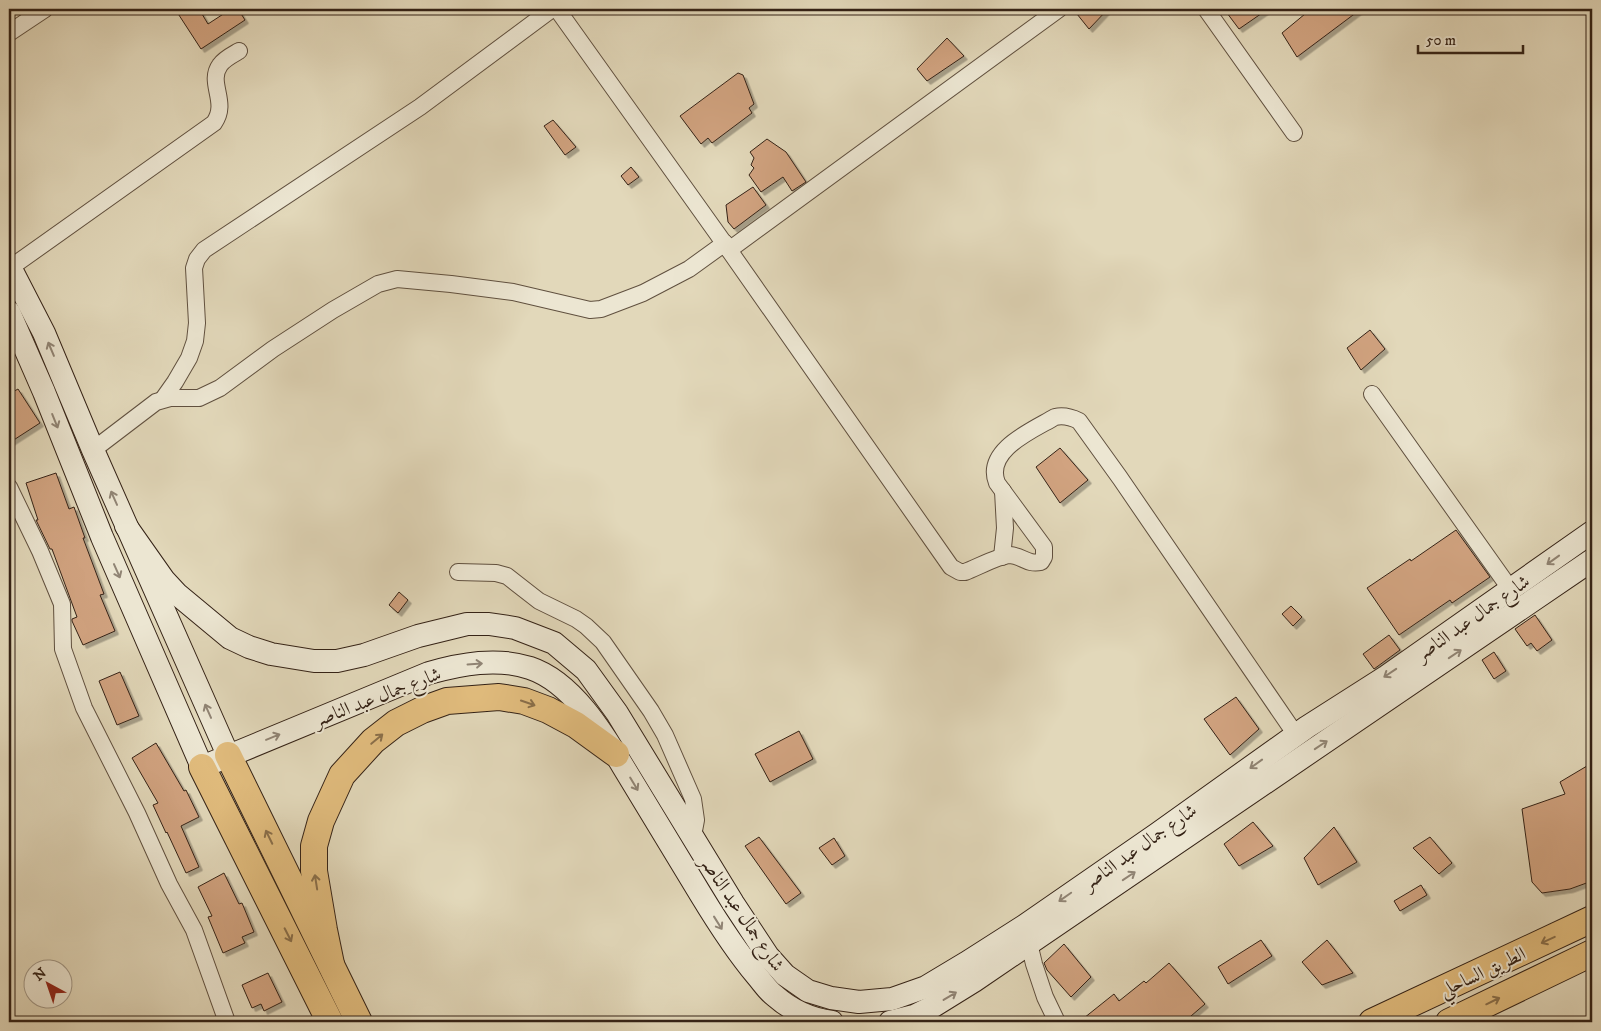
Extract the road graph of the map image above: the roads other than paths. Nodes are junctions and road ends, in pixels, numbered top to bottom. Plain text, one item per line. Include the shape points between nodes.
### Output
1 (45, 9) edge
2 (552, 9) edge
3 (557, 9) edge
4 (1059, 9) edge
5 (1206, 9) edge
6 (9, 33) edge
7 (239, 51) dead end
8 (1294, 133) dead end
9 (727, 246) junction
10 (9, 267) edge
11 (9, 312) edge
12 (1372, 394) dead end
13 (163, 399) junction
14 (93, 450) junction
15 (9, 487) edge
16 (1003, 491) junction
17 (126, 526) junction
18 (1592, 532) edge
19 (1002, 557) junction
20 (1592, 560) edge
21 (458, 572) dead end
22 (1511, 590) junction
23 (1296, 735) junction
24 (616, 754) junction
25 (228, 756) junction
26 (202, 767) junction
27 (693, 836) junction
28 (1592, 919) edge
29 (1027, 935) junction
30 (1592, 953) edge
31 (331, 964) junction
32 (227, 1022) edge
33 (330, 1022) edge
34 (359, 1022) edge
35 (832, 1022) edge
36 (890, 1022) edge
37 (1057, 1022) edge
38 (1372, 1022) edge
39 (1449, 1022) edge

1 - 6 street
2 - 13 street via 420,106 204,250 194,268 195,341 189,358
3 - 9 street
4 - 9 street
5 - 8 street
7 - 10 street via 221,63 217,71 215,79 220,110 214,123
9 - 13 street via 643,293 601,309 590,310 513,292 451,284 397,279 378,284 293,335 207,395
9 - 19 street via 951,567 964,572
14 -> 10 main road via 44,333
11 -> 26 main road
12 - 22 street
13 - 14 street
17 -> 14 main road
15 - 32 street via 62,604 63,649 84,708 194,930
16 - 19 street
16 - 19 street via 1041,543 1044,552 1041,562 1037,563 1012,555
16 - 23 street via 995,478 995,468 1008,446 1055,417 1068,416 1079,421
25 -> 17 main road
17 - 27 main road, شارع جمال عبد الناصر via 177,594 230,638 271,654 337,661 467,624 515,628 554,643 586,670 617,713
18 -> 22 main road, شارع جمال عبد الناصر
29 -> 20 main road, شارع جمال عبد الناصر
21 - 27 street via 507,576 539,601 576,619 603,642 665,735 693,799 696,820
22 -> 23 main road, شارع جمال عبد الناصر
23 -> 29 main road, شارع جمال عبد الناصر via 1157,834
25 -> 24 main road, شارع جمال عبد الناصر via 429,673 479,663 530,668 546,676 569,692
31 -> 24 highway via 314,871 314,846 321,821 342,775 373,741 396,723 447,701 499,697 524,701 548,710 576,725
24 -> 35 main road, شارع جمال عبد الناصر via 722,929 748,966 773,995 792,1009
25 - 26 main road, شارع جمال عبد الناصر
31 -> 25 highway
26 -> 33 highway
27 - 29 main road, شارع جمال عبد الناصر via 768,956 785,975 808,991 831,998 859,1002 892,999 926,987 966,963
28 -> 38 highway, الطريق الساحلي
36 -> 29 main road, شارع جمال عبد الناصر via 914,1016 974,982
29 - 37 street via 1044,997
39 -> 30 highway, الطريق الساحلي
31 - 34 highway

